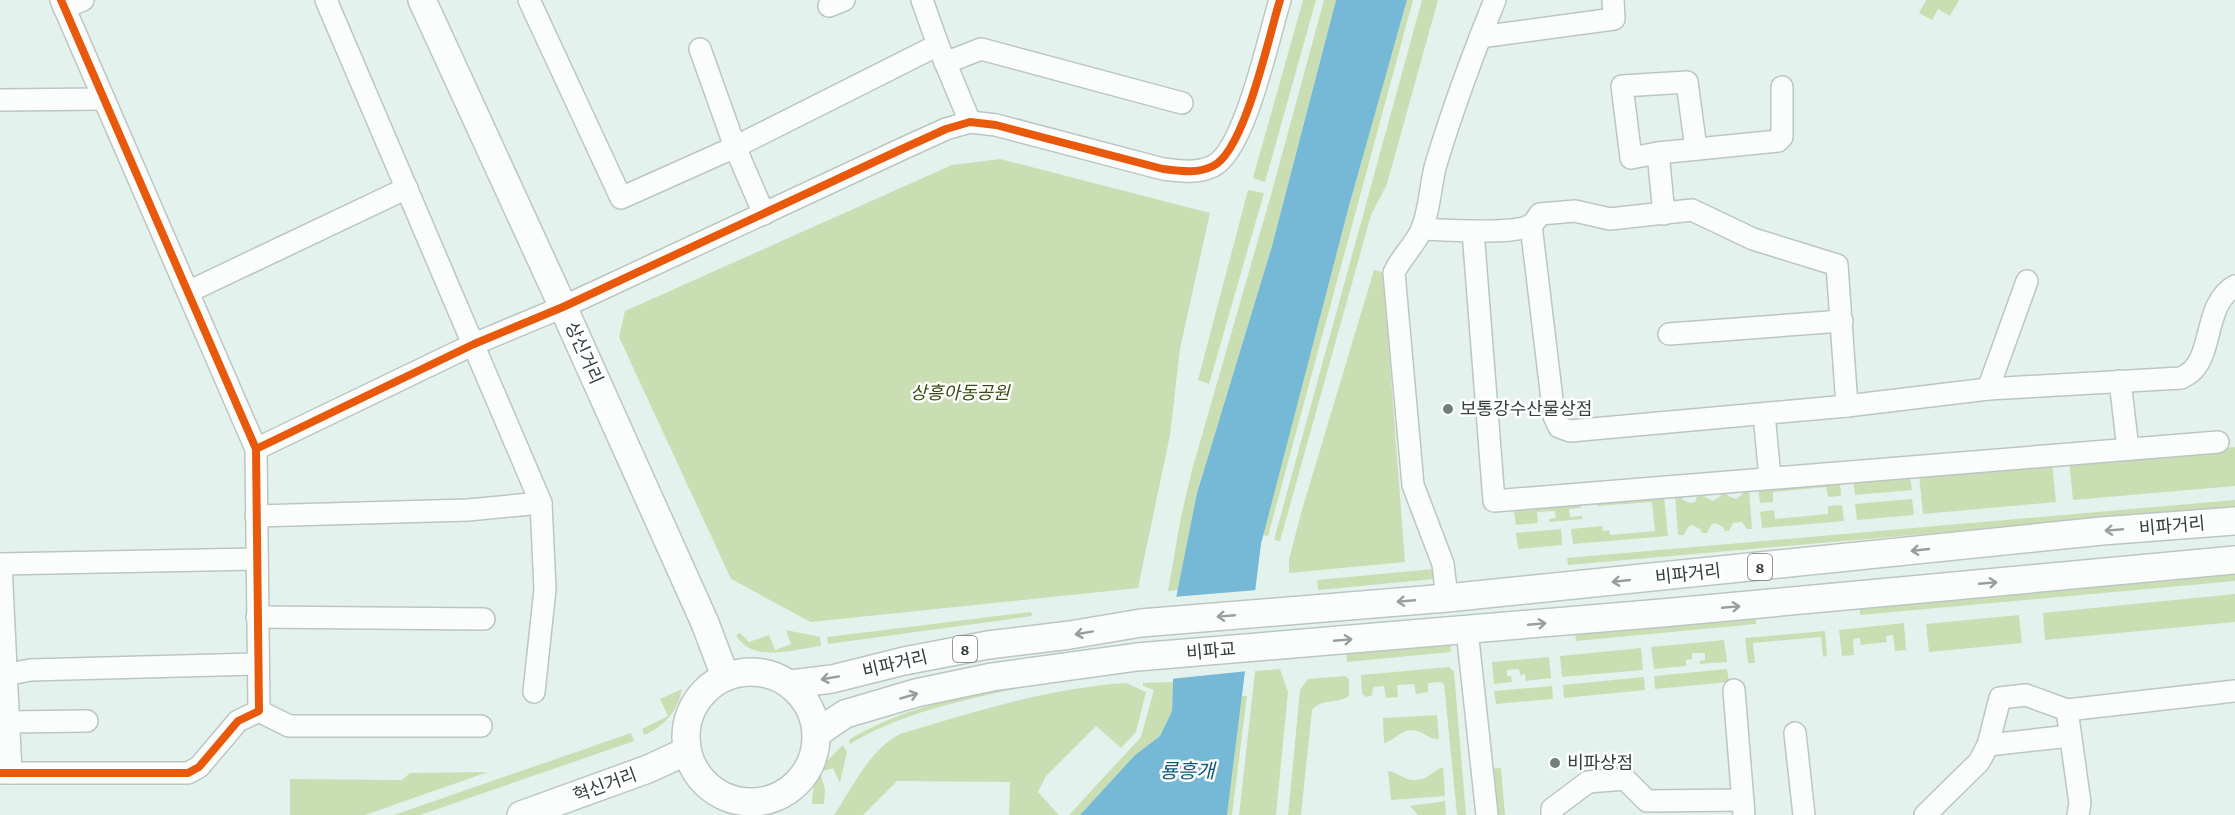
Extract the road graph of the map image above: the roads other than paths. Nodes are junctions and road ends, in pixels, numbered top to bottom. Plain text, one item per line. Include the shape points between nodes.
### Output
1 (326, 0) edge
2 (422, 0) edge
3 (529, 0) edge
4 (922, 0) edge
5 (1280, 0) edge
6 (1495, 0) edge
7 (1613, 0) edge
8 (69, 3) edge
9 (1480, 37) junction
10 (700, 49) dead end
11 (941, 54) junction
12 (1782, 87) dead end
13 (104, 99) junction
14 (0, 100) edge
15 (1182, 103) dead end
16 (970, 122) junction
17 (735, 147) junction
18 (1696, 149) junction
19 (1658, 153) junction
20 (407, 188) junction
21 (764, 214) junction
22 (1664, 214) junction
23 (1531, 225) junction
24 (1422, 229) junction
25 (1473, 231) junction
26 (2027, 281) dead end
27 (2235, 286) edge
28 (188, 292) junction
29 (563, 307) junction
30 (1842, 321) junction
31 (1669, 334) dead end
32 (474, 344) junction
33 (2120, 381) junction
34 (1988, 389) junction
35 (1847, 406) junction
36 (1764, 414) junction
37 (2218, 442) dead end
38 (256, 448) junction
39 (2128, 449) junction
40 (1770, 478) junction
41 (541, 503) junction
42 (256, 516) junction
43 (2235, 520) edge
44 (257, 559) junction
45 (2235, 561) edge
46 (1, 564) edge
47 (1447, 598) junction
48 (1285, 611) joint
49 (257, 617) junction
50 (484, 619) dead end
51 (1141, 623) joint
52 (1467, 630) junction
53 (1284, 645) joint
54 (1137, 657) joint
55 (258, 664) junction
56 (3, 676) edge
57 (726, 676) junction
58 (791, 684) junction
59 (1734, 690) dead end
60 (534, 692) dead end
61 (2235, 692) edge
62 (2067, 710) junction
63 (259, 711) junction
64 (87, 721) dead end
65 (8, 722) junction
66 (481, 726) dead end
67 (817, 733) junction
68 (1795, 733) dead end
69 (2070, 736) junction
70 (1988, 745) junction
71 (687, 751) junction
72 (6, 773) edge
73 (1744, 807) edge
74 (765, 808) edge
75 (521, 815) edge
76 (1487, 815) edge
77 (1552, 815) edge
78 (1804, 815) edge
79 (1925, 815) edge
80 (2078, 815) edge

1 - 20 street
2 - 29 main road, 상신거리
3 - 17 street via 621,198
4 - 11 street
5 - 16 street via 1244,122 1215,165 1190,172 1163,169
6 - 9 street
7 - 9 street via 1614,19
8 - 13 street
9 - 24 street via 1432,177
10 - 17 street
11 - 15 street via 981,50
11 - 16 street
11 - 17 street
12 - 18 street via 1782,136 1778,141
13 - 14 street
13 - 28 street
16 - 21 street via 946,129
17 - 21 street
18 - 19 street
18 - 19 street via 1687,82 1622,86 1631,158
19 - 22 street
20 - 28 street
20 - 32 street
21 - 29 street
22 - 23 street via 1610,219 1575,211 1540,214
22 - 30 street via 1692,210 1753,239 1837,265
23 - 25 street
23 - 36 street via 1554,416 1559,427 1570,431
24 - 25 street
24 - 47 street via 1394,273 1413,485 1443,564
25 - 40 street via 1494,501
26 - 34 street
27 - 33 street via 2218,304 2194,369 2181,378
28 - 38 street
29 - 32 street
29 - 57 main road, 상신거리
30 - 31 street
30 - 35 street
32 - 38 street
32 - 41 street
33 - 34 street
33 - 39 street
34 - 35 street
35 - 36 street
36 - 40 street
37 - 39 street
38 - 42 street
39 - 40 street
41 - 42 street via 468,510
41 - 60 street via 546,589
42 - 44 street
43 -> 47 main road, 비파거리 / 8
44 - 46 street
44 - 49 street
52 -> 45 main road, 비파거리 / 8
46 - 56 street
47 -> 48 main road, 비파거리 / 8
48 -> 51 main road, 비파교 / 8
49 - 50 street
49 - 55 street
51 -> 58 main road, 비파거리 / 8 via 988,645 832,679
53 -> 52 main road, 비파거리 / 8
52 - 76 street
53 - 54 main road, 비파교 / 8
67 -> 54 main road, 비파거리 / 8 via 845,714 916,693 992,677
55 - 56 street via 30,670
55 - 63 street
56 - 65 street
57 - 58 main road via 757,671
57 - 71 main road via 706,688 693,707 686,729
58 - 67 main road via 807,701
59 - 73 street
61 - 62 street
62 - 69 street
62 - 70 street via 2026,695 2000,698
63 - 66 street via 289,726
63 - 72 street via 238,721 199,767 188,773
64 - 65 street
65 - 72 street
67 - 74 main road via 810,767 797,785
68 - 78 street
69 - 70 street
69 - 80 street
70 - 79 street via 1972,770
71 - 74 main road via 694,770 709,787 729,799
71 - 75 main road, 혁신거리
73 - 77 street via 1647,801 1624,779 1588,782 1552,808

